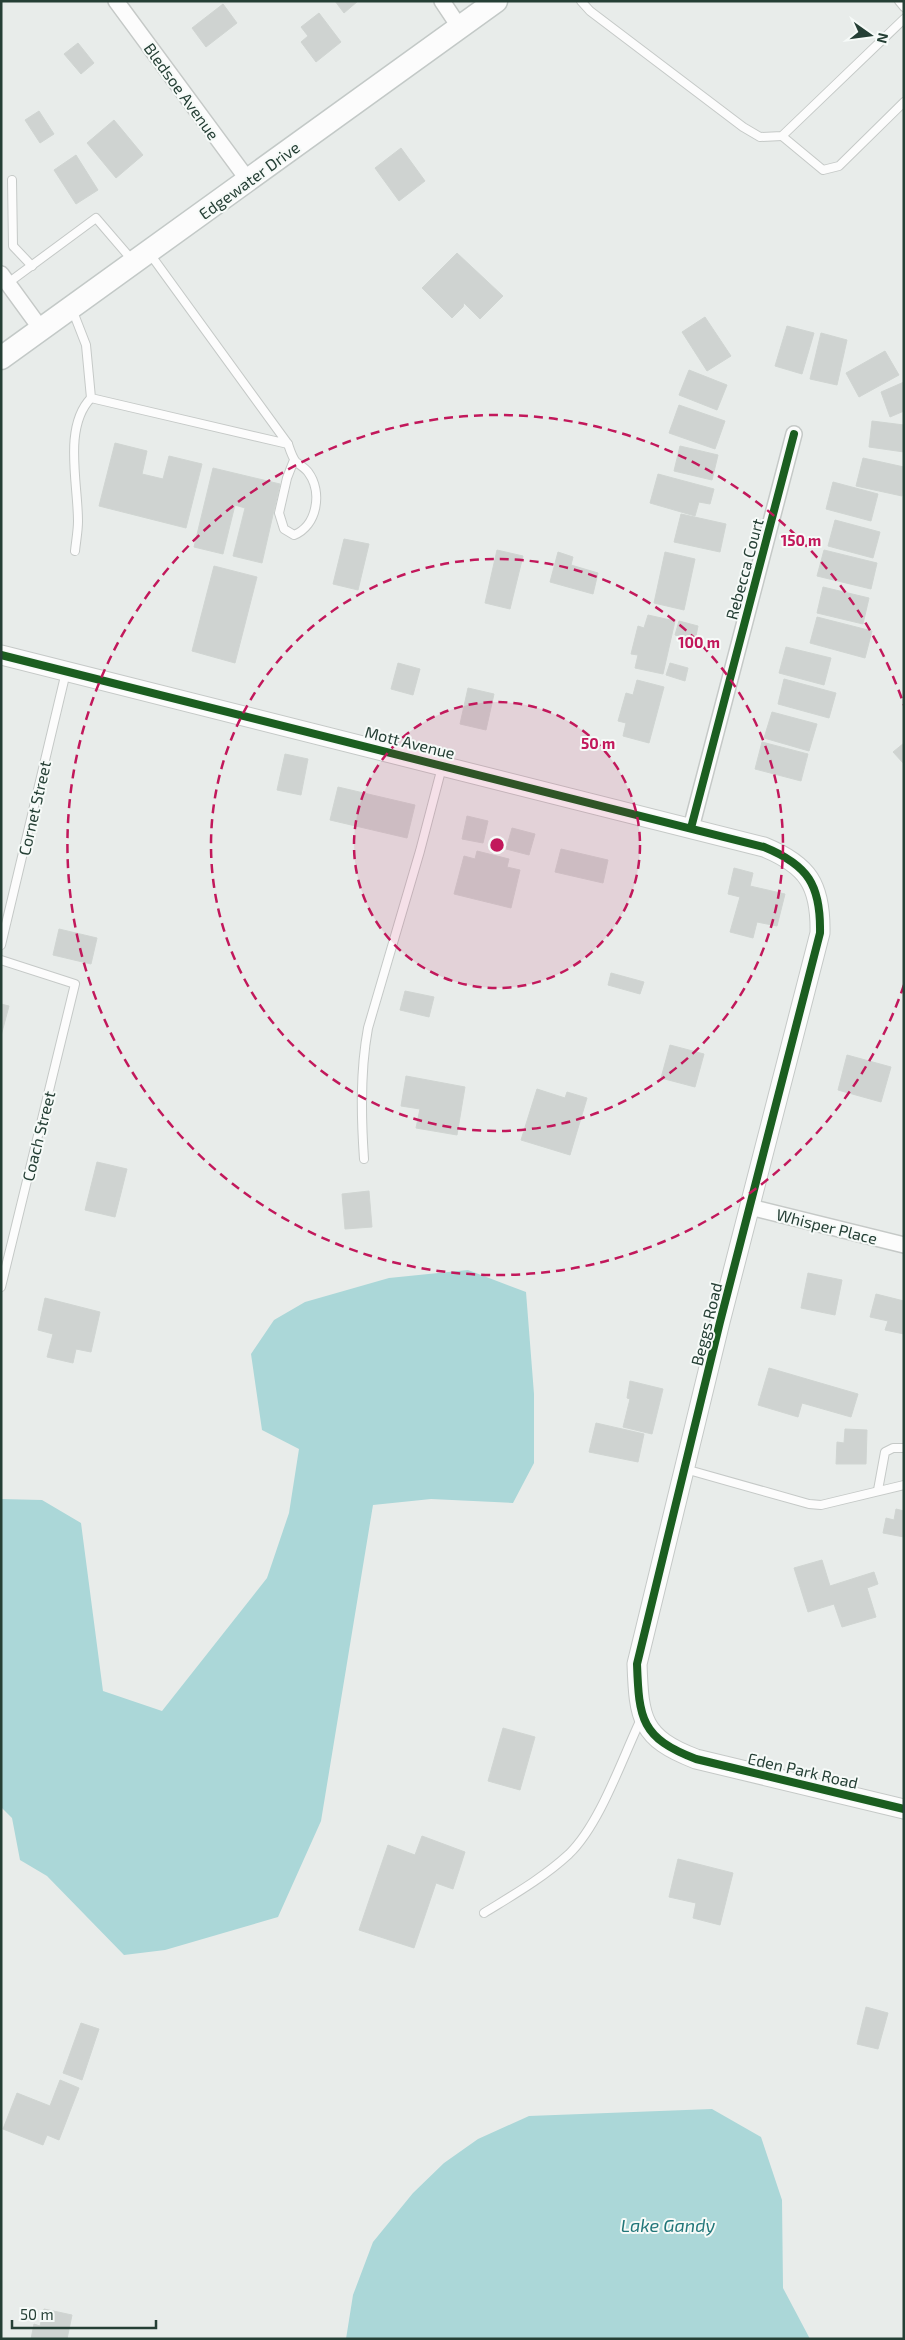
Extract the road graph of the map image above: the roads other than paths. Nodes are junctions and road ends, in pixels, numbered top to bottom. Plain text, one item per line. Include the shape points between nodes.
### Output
1 (116, 1) edge
2 (442, 1) edge
3 (496, 1) edge
4 (581, 1) edge
5 (899, 1) edge
6 (904, 7) edge
7 (904, 19) edge
8 (460, 28) junction
9 (904, 102) edge
10 (782, 136) junction
11 (12, 180) dead end
12 (248, 180) junction
13 (142, 257) junction
14 (32, 266) junction
15 (4, 279) edge
16 (72, 307) junction
17 (41, 329) junction
18 (1, 358) edge
19 (91, 398) junction
20 (794, 434) dead end
21 (288, 444) junction
22 (294, 460) junction
23 (75, 551) dead end
24 (1, 655) edge
25 (66, 672) junction
26 (443, 765) junction
27 (691, 828) junction
28 (805, 872) joint
29 (1, 945) edge
30 (1, 960) edge
31 (364, 1159) dead end
32 (750, 1207) junction
33 (904, 1245) edge
34 (1, 1287) edge
35 (904, 1448) edge
36 (685, 1468) junction
37 (904, 1485) edge
38 (878, 1490) junction
39 (643, 1715) junction
40 (696, 1759) joint
41 (904, 1809) edge
42 (484, 1913) dead end

1 - 12 street, Bledsoe Avenue
2 - 8 street
3 - 8 main road, Edgewater Drive
4 - 10 lane via 743,127 760,137
5 - 6 lane
7 - 10 lane
8 - 12 main road, Edgewater Drive
9 - 10 lane via 839,166 823,170
11 - 14 lane via 13,246
12 - 13 main road, Edgewater Drive
13 - 14 lane via 96,218
13 - 16 main road, Edgewater Drive
13 - 21 lane
14 - 15 lane
15 - 17 street
16 - 17 main road, Edgewater Drive
16 - 19 lane via 86,345
17 - 18 main road, Edgewater Drive
19 - 21 lane
19 - 23 lane via 82,408 73,450 78,522
20 - 27 street, Rebecca Court
21 - 22 lane
22 - 22 lane via 308,472 314,484 316,503 313,517 303,532 294,535 284,529 280,513
24 - 25 street, Mott Avenue
25 - 26 street, Mott Avenue
25 - 29 lane, Cornet Street
26 - 27 street, Mott Avenue
26 - 31 lane via 368,1028 362,1100
27 - 28 street, Mott Avenue via 764,847 787,856
28 - 32 street, Beggs Road via 820,908 820,933
30 - 34 lane, Coach Street via 75,984
32 - 33 street, Whisper Place
32 - 36 street, Beggs Road
35 - 38 lane via 885,1452
36 - 38 lane via 809,1504 821,1505 861,1497
36 - 39 street, Beggs Road via 638,1664 638,1705
37 - 38 lane
39 - 40 street, Beggs Road via 649,1731 673,1750
39 - 42 lane via 594,1820 570,1853 528,1886
40 - 41 street, Eden Park Road

